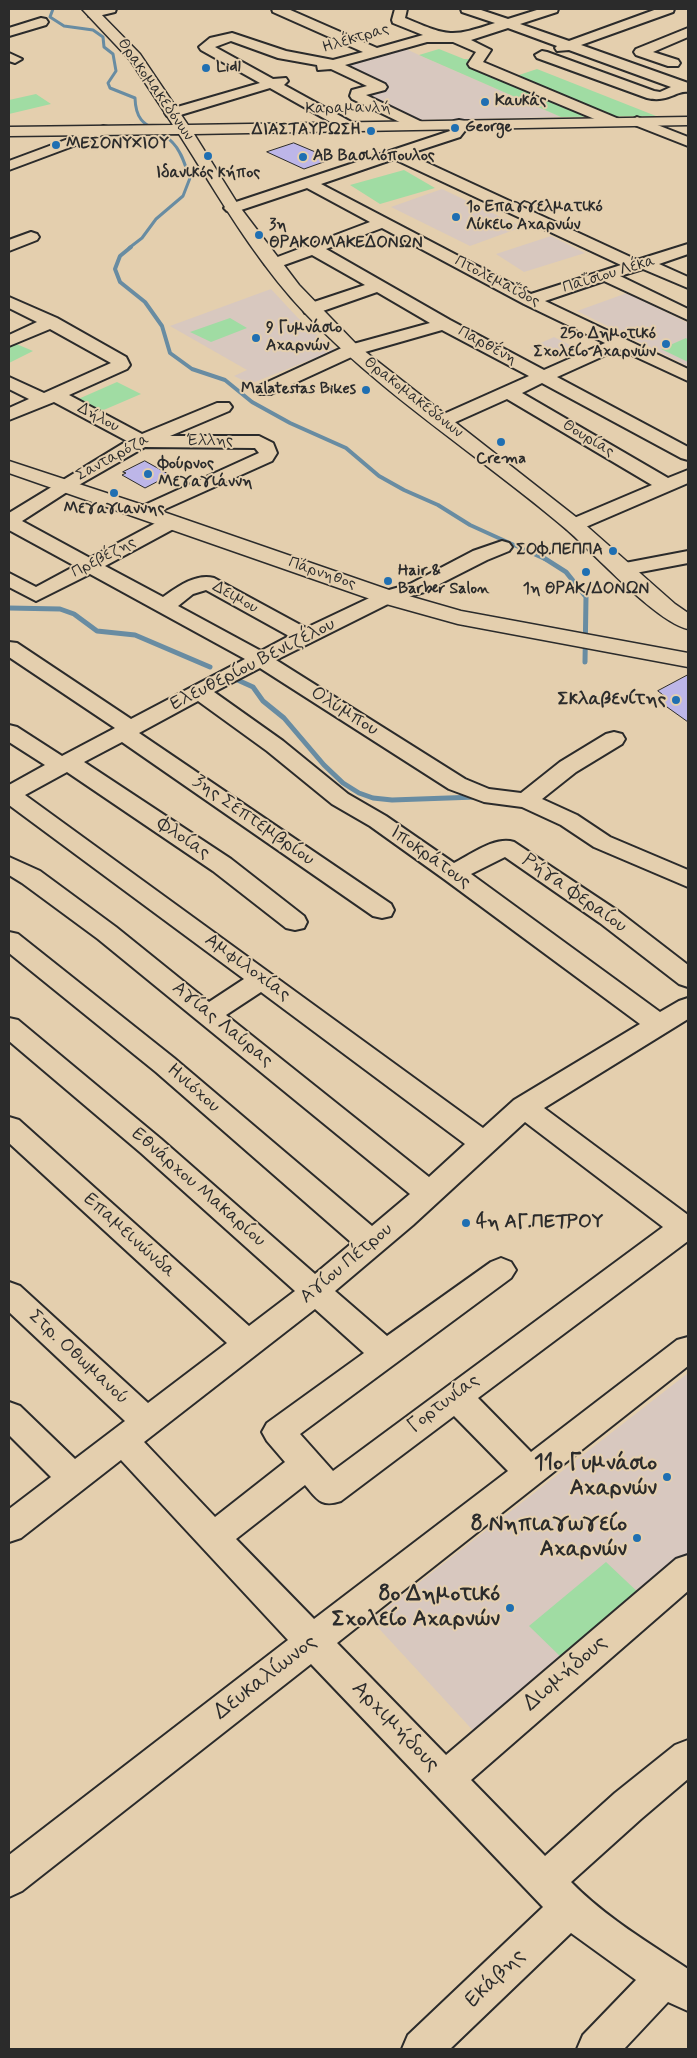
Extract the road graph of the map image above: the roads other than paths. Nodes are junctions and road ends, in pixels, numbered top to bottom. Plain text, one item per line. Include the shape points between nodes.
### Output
1 (110, 9) edge
2 (278, 9) edge
3 (401, 9) edge
4 (467, 9) edge
5 (552, 9) edge
6 (668, 9) edge
7 (91, 11) edge
8 (680, 16) dead end
9 (41, 22) dead end
10 (507, 24) junction
11 (9, 32) edge
12 (688, 32) edge
13 (435, 35) junction
14 (672, 38) junction
15 (457, 39) junction
16 (570, 46) junction
17 (373, 51) junction
18 (332, 64) junction
19 (687, 68) edge
20 (272, 84) junction
21 (622, 84) junction
22 (686, 87) edge
23 (570, 103) junction
24 (172, 113) junction
25 (637, 121) junction
26 (688, 121) edge
27 (614, 122) junction
28 (418, 125) junction
29 (348, 126) junction
30 (184, 129) junction
31 (103, 130) junction
32 (9, 132) edge
33 (447, 134) junction
34 (688, 142) edge
35 (395, 154) junction
36 (9, 166) edge
37 (308, 183) junction
38 (232, 208) junction
39 (385, 222) junction
40 (31, 237) dead end
41 (9, 246) edge
42 (314, 249) junction
43 (688, 250) edge
44 (273, 264) junction
45 (640, 265) junction
46 (606, 276) junction
47 (688, 283) edge
48 (380, 286) junction
49 (530, 300) junction
50 (9, 303) edge
51 (311, 309) junction
52 (688, 315) edge
53 (51, 322) junction
54 (444, 324) junction
55 (9, 341) edge
56 (619, 343) junction
57 (352, 350) junction
58 (543, 376) junction
59 (688, 376) edge
60 (9, 382) edge
61 (265, 390) dead end
62 (508, 392) junction
63 (49, 397) junction
64 (223, 407) dead end
65 (9, 415) edge
66 (443, 420) junction
67 (141, 441) junction
68 (688, 454) edge
69 (9, 468) edge
70 (688, 476) edge
71 (63, 486) junction
72 (668, 486) junction
73 (145, 512) junction
74 (9, 522) edge
75 (172, 522) junction
76 (574, 525) junction
77 (502, 547) dead end
78 (688, 557) edge
79 (90, 566) junction
80 (688, 567) edge
81 (629, 573) junction
82 (9, 579) edge
83 (36, 595) joint
84 (387, 597) junction
85 (164, 606) junction
86 (667, 609) junction
87 (688, 622) edge
88 (306, 637) junction
89 (688, 638) edge
90 (688, 643) edge
91 (9, 648) edge
92 (643, 650) junction
93 (262, 660) junction
94 (688, 660) edge
95 (200, 692) junction
96 (126, 730) junction
97 (9, 732) edge
98 (614, 739) dead end
99 (64, 764) junction
100 (9, 794) edge
101 (526, 800) junction
102 (9, 864) edge
103 (453, 873) junction
104 (688, 879) edge
105 (382, 910) dead end
106 (295, 922) dead end
107 (9, 940) edge
108 (688, 978) edge
109 (263, 979) junction
110 (688, 1007) edge
111 (209, 1014) junction
112 (659, 1025) junction
113 (9, 1027) edge
114 (524, 1107) junction
115 (13, 1138) edge
116 (484, 1143) junction
117 (429, 1193) junction
118 (686, 1229) edge
119 (372, 1243) junction
120 (501, 1270) dead end
121 (316, 1291) junction
122 (9, 1294) edge
123 (248, 1344) junction
124 (688, 1349) edge
125 (385, 1353) junction
126 (454, 1396) junction
127 (9, 1415) edge
128 (134, 1431) junction
129 (307, 1464) junction
130 (530, 1472) junction
131 (74, 1479) junction
132 (9, 1528) edge
133 (213, 1538) junction
134 (688, 1570) edge
135 (313, 1641) junction
136 (688, 1757) edge
137 (445, 1779) junction
138 (11, 1872) edge
139 (557, 1895) junction
140 (677, 1984) edge
141 (422, 2049) edge
142 (598, 2049) edge

1 - 7 street
2 - 17 street
3 - 13 street via 398,20
4 - 10 street
5 - 10 street, Ηλέκτρας
6 - 16 street
7 - 24 main road, Θρακομακεδόνων via 135,57
8 - 14 street via 648,29
9 - 11 street
10 - 15 street, Ηλέκτρας
10 - 16 street
12 - 14 street
13 - 15 street, Ηλέκτρας
13 - 17 street, Ηλέκτρας
14 - 19 street via 641,52
15 - 23 street via 484,50 474,64
16 - 21 street via 538,53
16 - 22 street
17 - 18 street, Ηλέκτρας
18 - 20 street, Ηλέκτρας
18 - 20 street via 294,58 232,38 224,38 206,47
18 - 28 street via 380,87 357,93 358,96
20 - 24 street, Ηλέκτρας
20 - 29 street
21 - 22 street via 657,96
21 - 23 street
23 - 27 street
24 - 30 main road, Θρακομακεδόνων
25 - 26 main road
25 - 27 main road
25 - 34 street
27 - 33 main road, Καραμανλή via 499,123
28 - 29 main road, Καραμανλή
28 - 33 main road, Καραμανλή
28 - 33 main road
29 - 30 main road, Καραμανλή
30 - 31 main road, Καραμανλή
30 - 38 main road, Θρακομακεδόνων
31 - 32 main road, Καραμανλή
31 - 36 street
33 - 35 street
35 - 37 street
35 - 45 street
37 - 38 street
37 - 39 street, Πτολεμαΐδος
38 - 44 main road, Θρακομακεδόνων
39 - 42 street
39 - 49 street, Πτολεμαΐδος
40 - 41 street
42 - 44 street
42 - 48 street, Παρθένη
43 - 45 street, Παΐσιου Λέκα
44 - 51 main road, Θρακομακεδόνων
45 - 46 street, Παΐσιου Λέκα
45 - 47 street
46 - 49 street, Παΐσιου Λέκα
46 - 52 street
48 - 51 street
48 - 54 street, Παρθένη
49 - 56 street, Πτολεμαΐδος
50 - 53 street
51 - 57 main road, Θρακομακεδόνων
53 - 55 street
53 - 63 street via 120,361 121,365
54 - 57 street
54 - 58 street, Παρθένη
56 - 58 street
56 - 59 street, Πτολεμαΐδος
57 - 61 street
57 - 66 main road, Θρακομακεδόνων
58 - 62 street
58 - 68 street, Παρθένη
60 - 63 street, Δήλου
62 - 66 street
62 - 72 street, Θουρίας
63 - 65 street
63 - 67 street, Δήλου
64 - 67 street, Σανταρόζα
66 - 76 main road, Θρακομακεδόνων
67 - 71 street, Σανταρόζα
67 - 73 street, Έλλης via 259,442 268,453
69 - 71 main road, Πάρνηθος
70 - 72 street
71 - 73 main road, Πάρνηθος
71 - 74 street, Σανταρόζα
72 - 76 street
73 - 75 main road, Πάρνηθος
74 - 79 street, Ολύμπου
75 - 79 street, Πρεβέζης
75 - 84 main road, Πάρνηθος
76 - 81 main road, Θρακομακεδόνων
77 - 84 street, Ελευθερίου Βενιζέλου via 476,555 419,587
78 - 81 street
79 - 83 street, Πρεβέζης
79 - 85 street, Ολύμπου
80 - 81 street
81 - 86 main road, Θρακομακεδόνων
82 - 83 street
84 - 88 street, Ελευθερίου Βενιζέλου
84 - 92 main road, Πάρνηθος via 458,617
85 - 88 street, Δειμου via 186,590 207,582
85 - 93 street, Ολύμπου
86 - 87 main road, Θρακομακεδόνων
86 - 89 main road, Θρακομακεδόνων via 672,622
88 - 93 street, Ελευθερίου Βενιζέλου
90 - 92 main road, Πάρνηθος
91 - 96 street
92 - 94 main road, Πάρνηθος
93 - 95 street, Ελευθερίου Βενιζέλου
93 - 101 street, Ολύμπου via 457,784 484,795
95 - 96 street, Ελευθερίου Βενιζέλου
95 - 103 street, Ιποκράτους via 275,746 340,799
96 - 99 street, Ελευθερίου Βενιζέλου
96 - 105 street, 3ης Σεπτεμβρίου
97 - 99 street, Φλοίας
98 - 101 street via 568,767
99 - 100 street, Ελευθερίου Βενιζέλου
99 - 106 street, Φλοίας via 222,865
100 - 109 street, Αμφιλοχίας
101 - 104 street, Ολύμπου via 569,820 602,842
102 - 111 street, Αγίας Λαύρας via 107,933
103 - 108 street, Ρήγα Φεραίου via 506,847 610,917
103 - 112 street, Ιποκράτους
107 - 119 street, Ηνιόχου via 165,1065
109 - 111 street
109 - 116 street, Αμφιλοχίας
110 - 112 street, Αγίου Πέτρου
111 - 117 street, Αγίας Λαύρας
112 - 114 street, Αγίου Πέτρου
113 - 121 street, Εθνάρχου Μακαρίου
114 - 116 street, Αγίου Πέτρου
114 - 118 street
115 - 123 street, Επαμεινώνδα
116 - 117 street, Αγίου Πέτρου
117 - 119 street, Αγίου Πέτρου
118 - 126 street, Γορτυνίας
119 - 121 street, Αγίου Πέτρου
120 - 125 street
121 - 123 street, Αγίου Πέτρου
121 - 125 street, Εθνάρχου Μακαρίου
122 - 128 street, Στρ. Οθωμανού
123 - 128 street, Αγίου Πέτρου
124 - 130 street, Δευκαλίωνος
125 - 129 street via 278,1432
126 - 129 street, Γορτυνίας via 330,1490
126 - 130 street
127 - 131 street
128 - 131 street, Αγίου Πέτρου
128 - 133 street, Αρχιμήδους
129 - 133 street
130 - 135 street, Δευκαλίωνος
131 - 132 street, Αγίου Πέτρου
133 - 135 street, Αρχιμήδους
134 - 137 street, Διομήδους
135 - 137 street, Αρχιμήδους
135 - 138 street, Δευκαλίωνος
136 - 139 street, Εκάβης via 628,1806
137 - 139 street, Αρχιμήδους
139 - 140 street, Αρχιμήδους via 616,1944
139 - 141 street, Εκάβης
140 - 142 street

